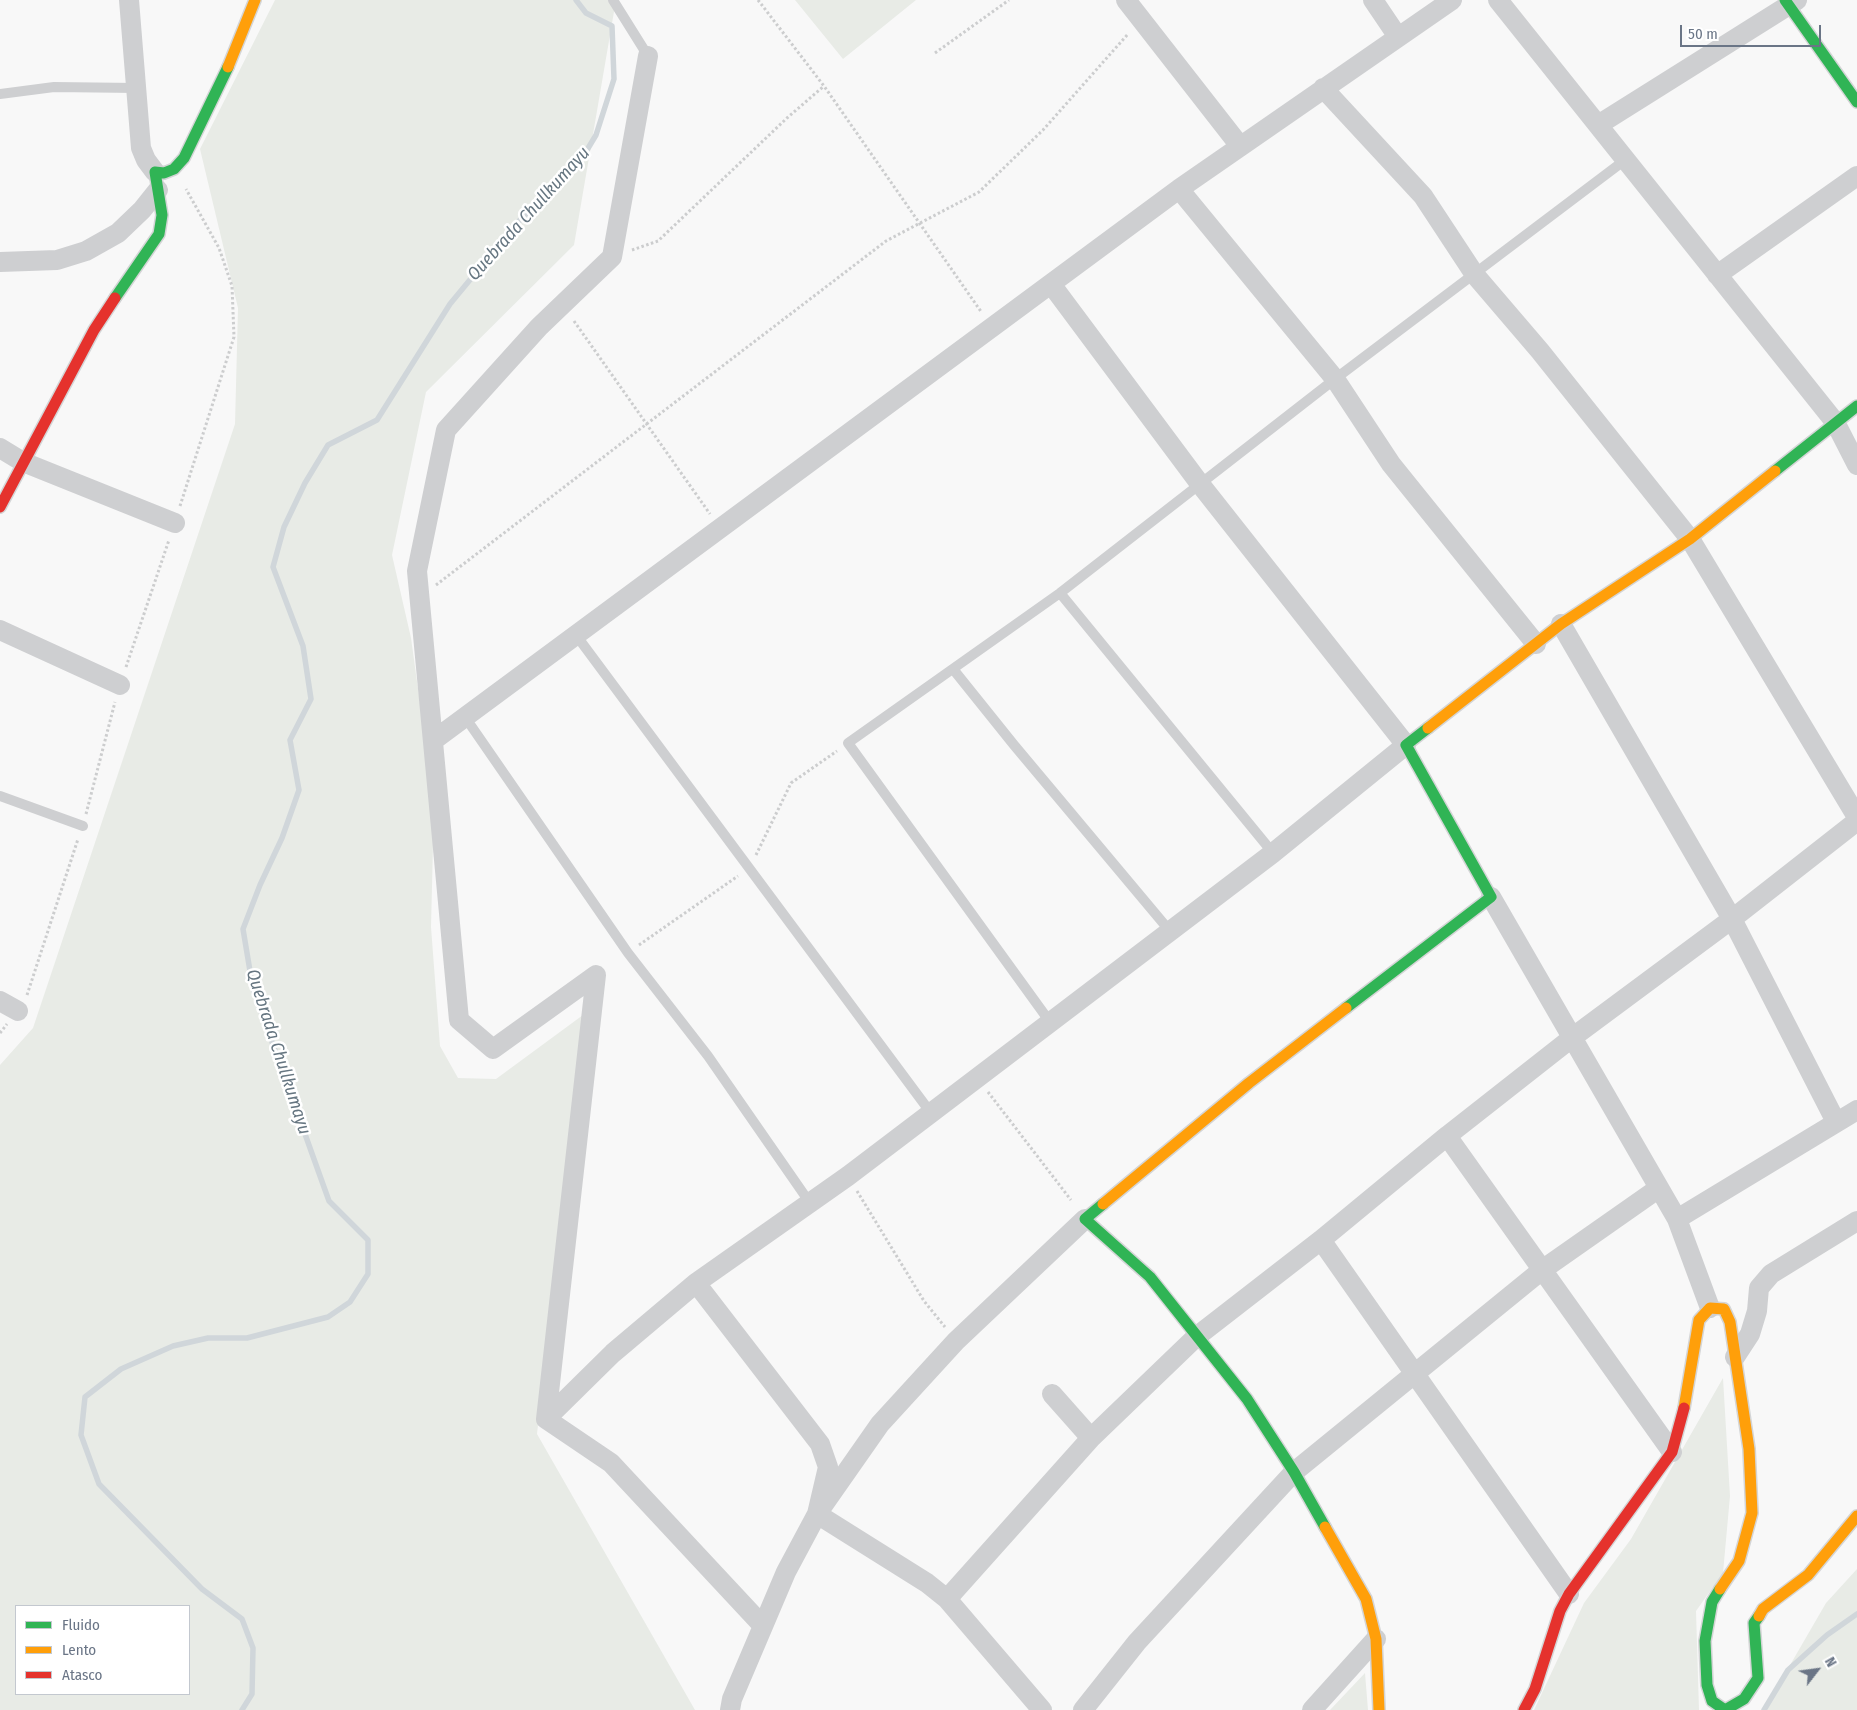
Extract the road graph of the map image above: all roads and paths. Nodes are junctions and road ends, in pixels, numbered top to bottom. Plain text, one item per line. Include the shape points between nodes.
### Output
1 (129, 0) edge
2 (255, 0) edge
3 (613, 0) edge
4 (758, 0) edge
5 (1009, 0) edge
6 (1126, 0) edge
7 (1373, 0) edge
8 (1452, 0) edge
9 (1498, 0) edge
10 (1790, 2) edge
11 (1141, 20) junction
12 (1398, 37) junction
13 (935, 52) dead end
14 (648, 56) joint
15 (824, 86) junction
16 (137, 88) junction
17 (1323, 88) junction
18 (0, 94) edge
19 (1857, 102) edge
20 (1598, 125) junction
21 (1240, 146) junction
22 (1626, 160) junction
23 (1857, 176) edge
24 (162, 177) junction
25 (1179, 189) junction
26 (921, 223) junction
27 (612, 257) junction
28 (0, 262) edge
29 (1475, 275) junction
30 (1717, 275) junction
31 (1051, 284) junction
32 (563, 305) junction
33 (992, 328) junction
34 (1335, 379) junction
35 (1857, 406) edge
36 (1835, 422) junction
37 (647, 424) junction
38 (0, 448) edge
39 (23, 462) junction
40 (1857, 465) edge
41 (1200, 484) junction
42 (0, 507) edge
43 (175, 522) junction
44 (720, 528) junction
45 (1690, 539) junction
46 (1060, 593) junction
47 (420, 598) junction
48 (1561, 624) junction
49 (0, 630) edge
50 (576, 635) junction
51 (1536, 644) junction
52 (953, 669) junction
53 (120, 685) junction
54 (465, 717) junction
55 (434, 740) junction
56 (848, 743) junction
57 (1406, 745) junction
58 (0, 796) edge
59 (1857, 817) edge
60 (1857, 821) edge
61 (83, 826) junction
62 (1273, 853) junction
63 (749, 868) junction
64 (1491, 897) junction
65 (1732, 919) junction
66 (1169, 930) junction
67 (628, 953) junction
68 (0, 1001) edge
69 (18, 1011) junction
70 (1050, 1022) junction
71 (0, 1033) edge
72 (1573, 1038) junction
73 (977, 1078) junction
74 (1857, 1110) edge
75 (931, 1113) junction
76 (1836, 1122) junction
77 (1447, 1136) junction
78 (848, 1176) junction
79 (1659, 1188) junction
80 (810, 1202) junction
81 (1085, 1219) junction
82 (1677, 1219) junction
83 (1857, 1221) edge
84 (1321, 1240) junction
85 (1542, 1270) junction
86 (696, 1283) junction
87 (1710, 1308) junction
88 (1196, 1337) junction
89 (956, 1341) junction
90 (1736, 1357) junction
91 (1414, 1372) junction
92 (1052, 1394) dead end
93 (546, 1419) junction
94 (1091, 1438) junction
95 (1672, 1452) junction
96 (1294, 1472) junction
97 (817, 1514) junction
98 (1857, 1516) edge
99 (1568, 1594) junction
100 (947, 1599) junction
101 (763, 1626) junction
102 (1376, 1639) junction
103 (730, 1710) edge
104 (1042, 1710) edge
105 (1083, 1710) edge
106 (1312, 1710) edge
107 (1379, 1710) edge
108 (1524, 1710) edge

1 - 16 street
2 - 24 street via 221,85 184,158
3 - 14 lane
4 - 15 path
5 - 13 path
6 - 11 street
7 - 12 street
8 - 12 street
9 - 20 street
10 - 19 street
10 - 20 street
11 - 21 street
11 - 26 path via 1043,130 978,192
12 - 17 street
14 - 27 street
15 - 26 path
15 - 27 path via 658,241
16 - 18 lane via 54,87
16 - 24 street via 141,148 146,160
17 - 21 street
17 - 29 street via 1423,196
20 - 22 street
21 - 25 street
22 - 29 lane
22 - 30 street
23 - 30 street
24 - 28 street via 142,210 118,233 86,251 57,260
24 - 39 street via 159,234 94,330
24 - 43 path via 219,248 232,286 234,337
25 - 31 street
25 - 34 street
26 - 33 path
26 - 37 path via 886,241
27 - 32 street
29 - 34 lane
29 - 45 street
30 - 36 street
31 - 33 street
31 - 41 street
32 - 37 path
32 - 47 street via 446,430 417,571
33 - 44 street
34 - 41 lane
34 - 51 street via 1391,464
35 - 36 street
36 - 40 street
36 - 45 street
37 - 44 path
37 - 47 path
38 - 39 street
39 - 42 street
39 - 43 street
41 - 46 lane
41 - 57 street
43 - 53 path
44 - 50 street
45 - 48 street
45 - 59 street
46 - 52 lane
46 - 62 lane
47 - 55 street
48 - 51 street
48 - 65 street
49 - 53 street
50 - 54 street
50 - 63 lane
51 - 57 street
52 - 56 lane
52 - 66 lane
53 - 61 path
54 - 55 street
54 - 67 lane
55 - 93 street via 459,1020 493,1049 596,976
56 - 63 path via 792,783
56 - 70 lane
57 - 62 street
57 - 64 street
58 - 61 lane
60 - 65 street
61 - 69 path via 32,987
62 - 66 street
63 - 67 path
63 - 75 lane
64 - 72 street
64 - 81 street via 1249,1083
65 - 72 street
65 - 76 street
66 - 70 street
67 - 80 lane via 708,1056
68 - 69 street
69 - 71 path
70 - 73 street
72 - 77 street
72 - 79 street
73 - 75 street
73 - 81 path
74 - 76 street
75 - 78 street
76 - 82 street
77 - 84 street
77 - 85 street
78 - 80 street
78 - 89 path via 924,1301
79 - 82 street
79 - 85 street
80 - 86 street
81 - 88 street via 1150,1277
81 - 89 street
82 - 87 street
83 - 90 street via 1771,1274 1759,1288 1757,1312 1750,1334
84 - 88 street
84 - 91 street
85 - 91 street
85 - 95 street
86 - 93 street via 612,1353
86 - 97 street via 820,1444 828,1467
87 - 90 street via 1724,1309 1730,1322
87 - 95 street via 1699,1320 1683,1413
88 - 94 street
88 - 96 street via 1247,1399
89 - 97 street via 880,1424
90 - 98 street via 1749,1449 1752,1513 1739,1561 1712,1602 1705,1641 1707,1685 1712,1701 1725,1710 1744,1699 1758,1678 1754,1623 1763,1609 1808,1575
91 - 96 street
91 - 99 street
92 - 94 street
93 - 101 street via 611,1463
94 - 100 street
95 - 99 street
96 - 102 street via 1366,1600
96 - 105 street via 1137,1642
97 - 100 street
97 - 101 street via 786,1572
99 - 108 street via 1535,1689
100 - 104 street
101 - 103 street
102 - 106 street
102 - 107 street

